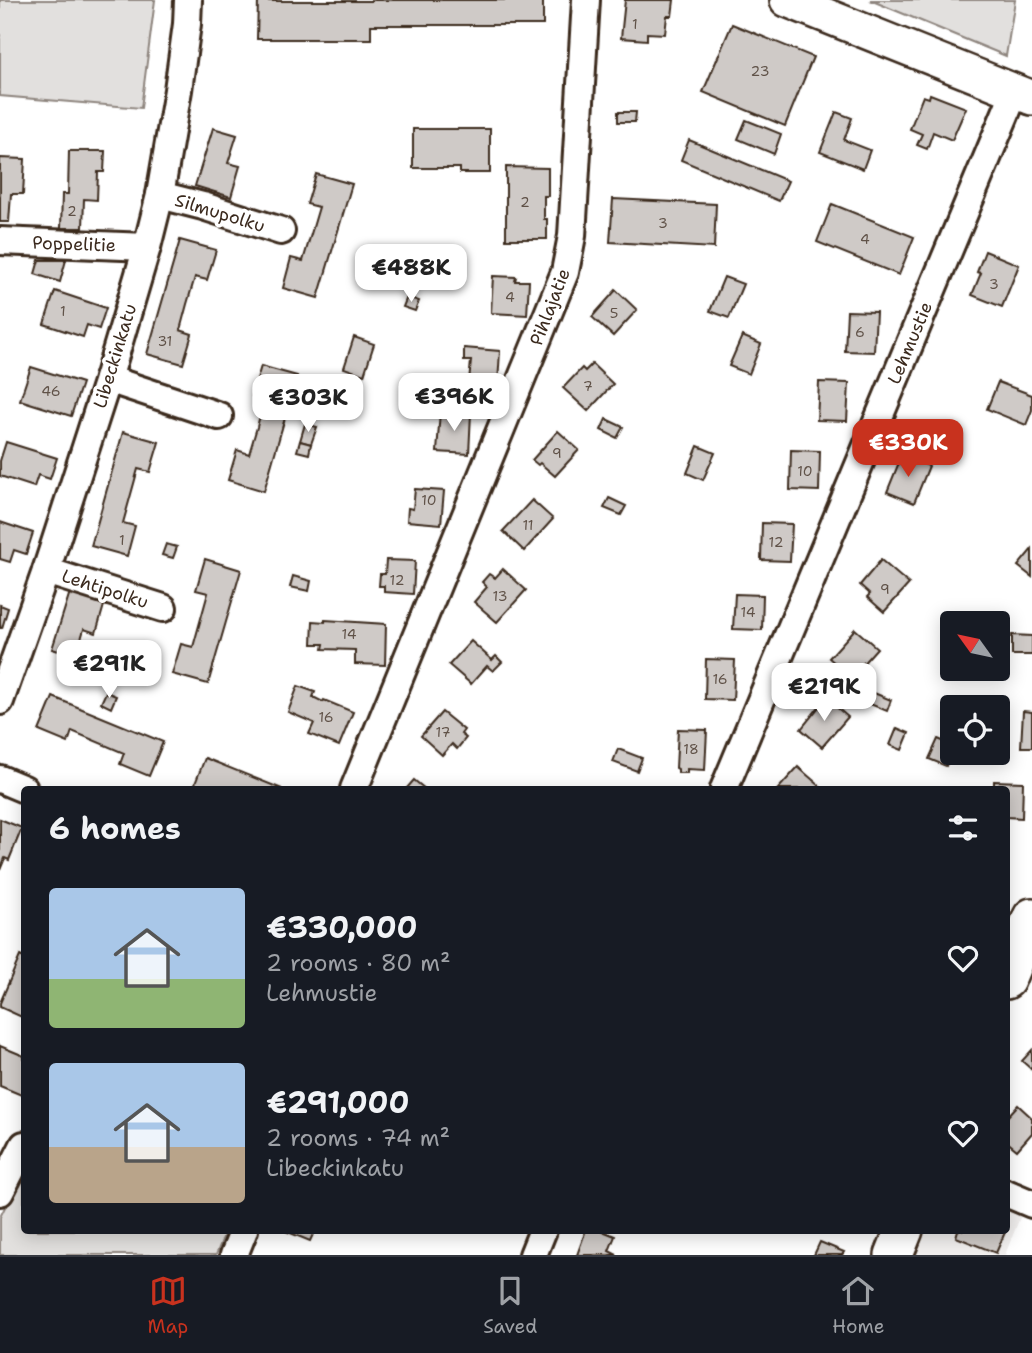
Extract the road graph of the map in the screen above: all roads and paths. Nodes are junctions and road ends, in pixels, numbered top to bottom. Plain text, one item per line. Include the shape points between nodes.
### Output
1 (188, 0) edge
2 (586, 0) edge
3 (787, 0) edge
4 (1024, 94) edge
5 (160, 195) junction
6 (281, 231) dead end
7 (0, 241) edge
8 (147, 247) junction
9 (108, 379) junction
10 (219, 416) dead end
11 (46, 570) junction
12 (163, 608) dead end
13 (0, 701) edge
14 (0, 779) edge
15 (355, 786) edge
16 (725, 786) edge
17 (21, 788) edge
18 (1032, 917) edge
19 (1010, 970) edge
20 (21, 1151) edge
21 (0, 1192) edge
22 (1010, 1195) edge
23 (1032, 1204) edge
24 (242, 1234) edge
25 (541, 1234) edge
26 (902, 1234) edge
27 (234, 1255) edge
28 (533, 1255) edge
29 (894, 1255) edge

1 - 5 street, Libeckinkatu
2 - 15 street, Pihlajatie via 572,236 565,272
3 - 4 street
4 - 16 street, Lehmustie
5 - 6 street, Silmupolku
5 - 8 street, Libeckinkatu
7 - 8 street, Poppelitie
8 - 9 street, Libeckinkatu
9 - 10 street
9 - 11 street, Libeckinkatu
11 - 12 street, Lehtipolku
11 - 13 street, Libeckinkatu
14 - 17 street
18 - 19 main road
20 - 21 street
22 - 23 street
24 - 27 street
25 - 28 street
26 - 29 main road

